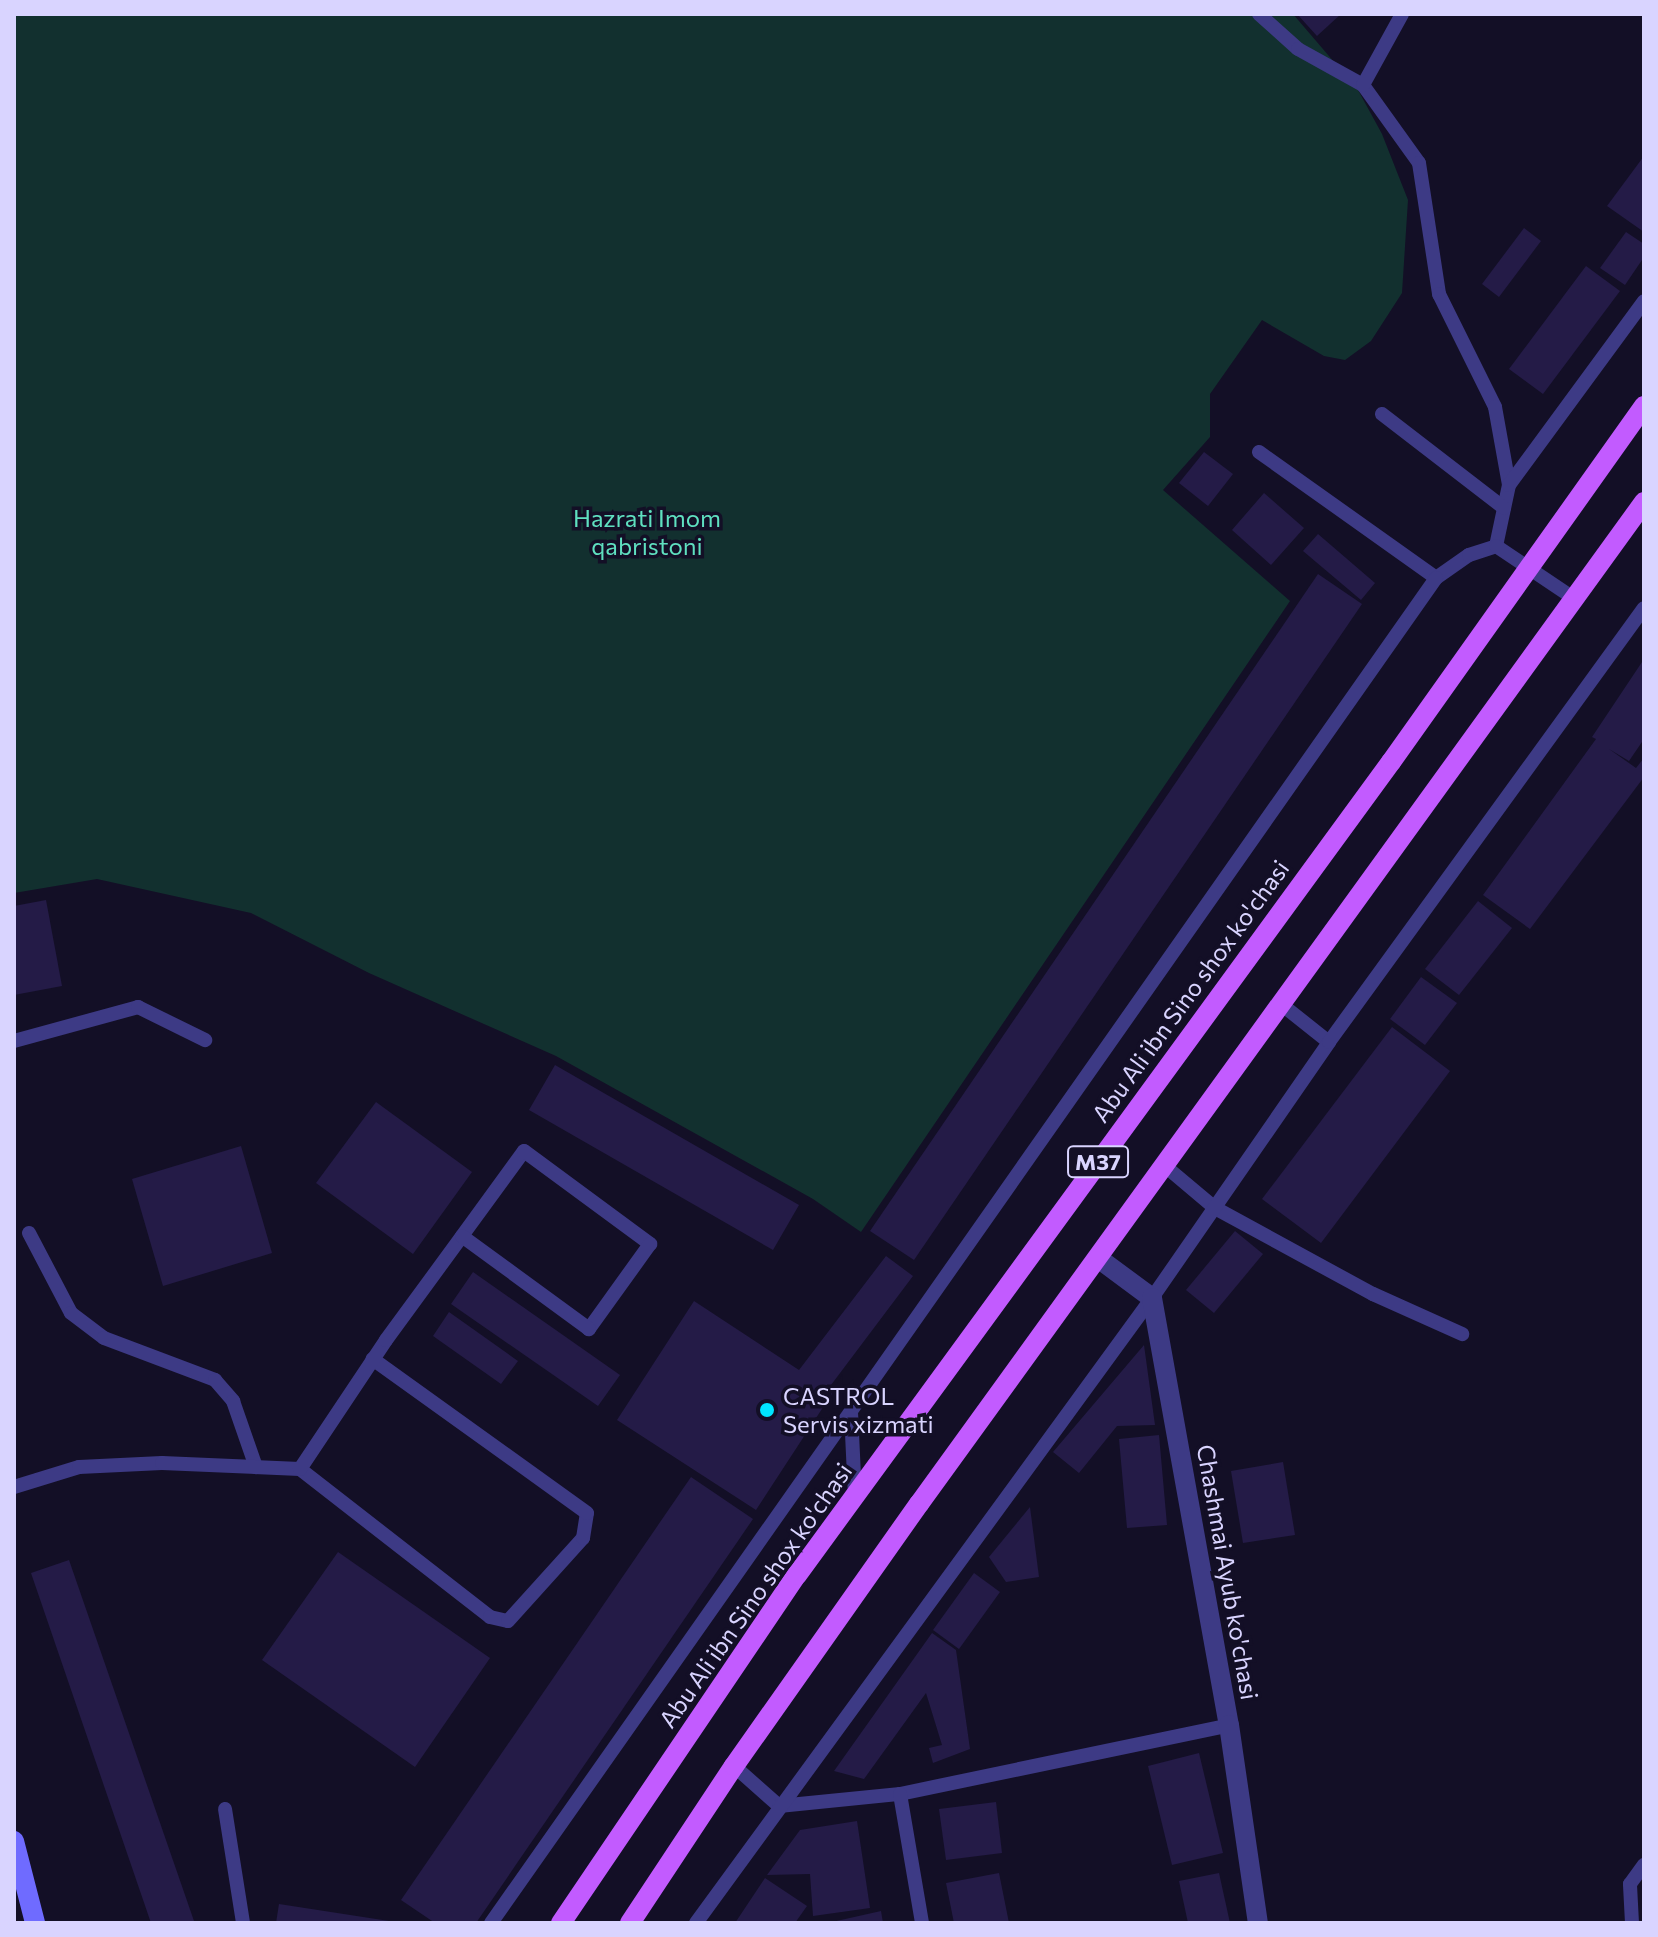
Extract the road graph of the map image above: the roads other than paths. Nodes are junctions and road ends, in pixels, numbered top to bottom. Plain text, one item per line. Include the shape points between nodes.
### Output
1 (1259, 14) edge
2 (1402, 14) edge
3 (1363, 85) junction
4 (1644, 301) edge
5 (1644, 406) edge
6 (1382, 414) dead end
7 (1259, 452) dead end
8 (1509, 485) junction
9 (1644, 502) edge
10 (1504, 508) junction
11 (1496, 546) junction
12 (1530, 566) junction
13 (1436, 578) junction
14 (1575, 599) junction
15 (1644, 608) edge
16 (1281, 1004) junction
17 (205, 1040) dead end
18 (14, 1041) edge
19 (1329, 1042) junction
20 (1165, 1166) junction
21 (1215, 1208) junction
22 (29, 1233) dead end
23 (462, 1236) junction
24 (1098, 1258) junction
25 (1152, 1298) junction
26 (1462, 1334) dead end
27 (373, 1359) junction
28 (851, 1411) junction
29 (256, 1467) junction
30 (300, 1469) junction
31 (14, 1487) edge
32 (855, 1497) junction
33 (1229, 1725) junction
34 (734, 1766) junction
35 (900, 1794) junction
36 (779, 1806) junction
37 (225, 1809) dead end
38 (14, 1841) edge
39 (1644, 1865) edge
40 (35, 1923) edge
41 (243, 1923) edge
42 (491, 1923) edge
43 (561, 1923) edge
44 (630, 1923) edge
45 (696, 1923) edge
46 (922, 1923) edge
47 (1258, 1923) edge
48 (1632, 1923) edge

1 - 3 lane via 1298,49
2 - 3 lane
3 - 8 lane via 1419,163 1439,294 1495,407
4 - 8 lane
5 - 12 main road, Abu Ali ibn Sino shox ko'chasi / M37
6 - 10 lane
7 - 13 lane
8 - 10 lane
9 - 14 main road, M37
10 - 11 lane
11 - 12 lane
11 - 13 lane via 1469,555
12 - 14 lane
12 - 32 main road, Abu Ali ibn Sino shox ko'chasi / M37
13 - 28 lane
14 - 16 main road, M37
15 - 19 lane
16 - 19 lane
16 - 20 main road, M37
17 - 18 lane via 138,1007
19 - 21 lane
20 - 21 lane
20 - 24 main road, M37
21 - 25 lane
21 - 26 lane via 1373,1294
22 - 29 lane via 71,1313 104,1338 215,1380 233,1401
23 - 23 lane via 589,1329 650,1244 524,1151
23 - 27 lane
24 - 25 street
24 - 34 main road, M37
25 - 33 street, Chashmai Ayub ko'chasi
25 - 36 lane
27 - 30 lane
27 - 30 lane via 587,1513 583,1538 508,1621 490,1617
28 - 32 lane
28 - 42 lane
29 - 30 lane
29 - 31 lane via 79,1467
32 - 43 main road, Abu Ali ibn Sino shox ko'chasi / M37
33 - 35 lane
33 - 47 street, Chashmai Ayub ko'chasi
34 - 36 lane
34 - 44 main road, M37
35 - 36 lane
35 - 46 lane
36 - 45 lane
37 - 41 lane
38 - 40 main road
39 - 48 lane via 1630,1884

